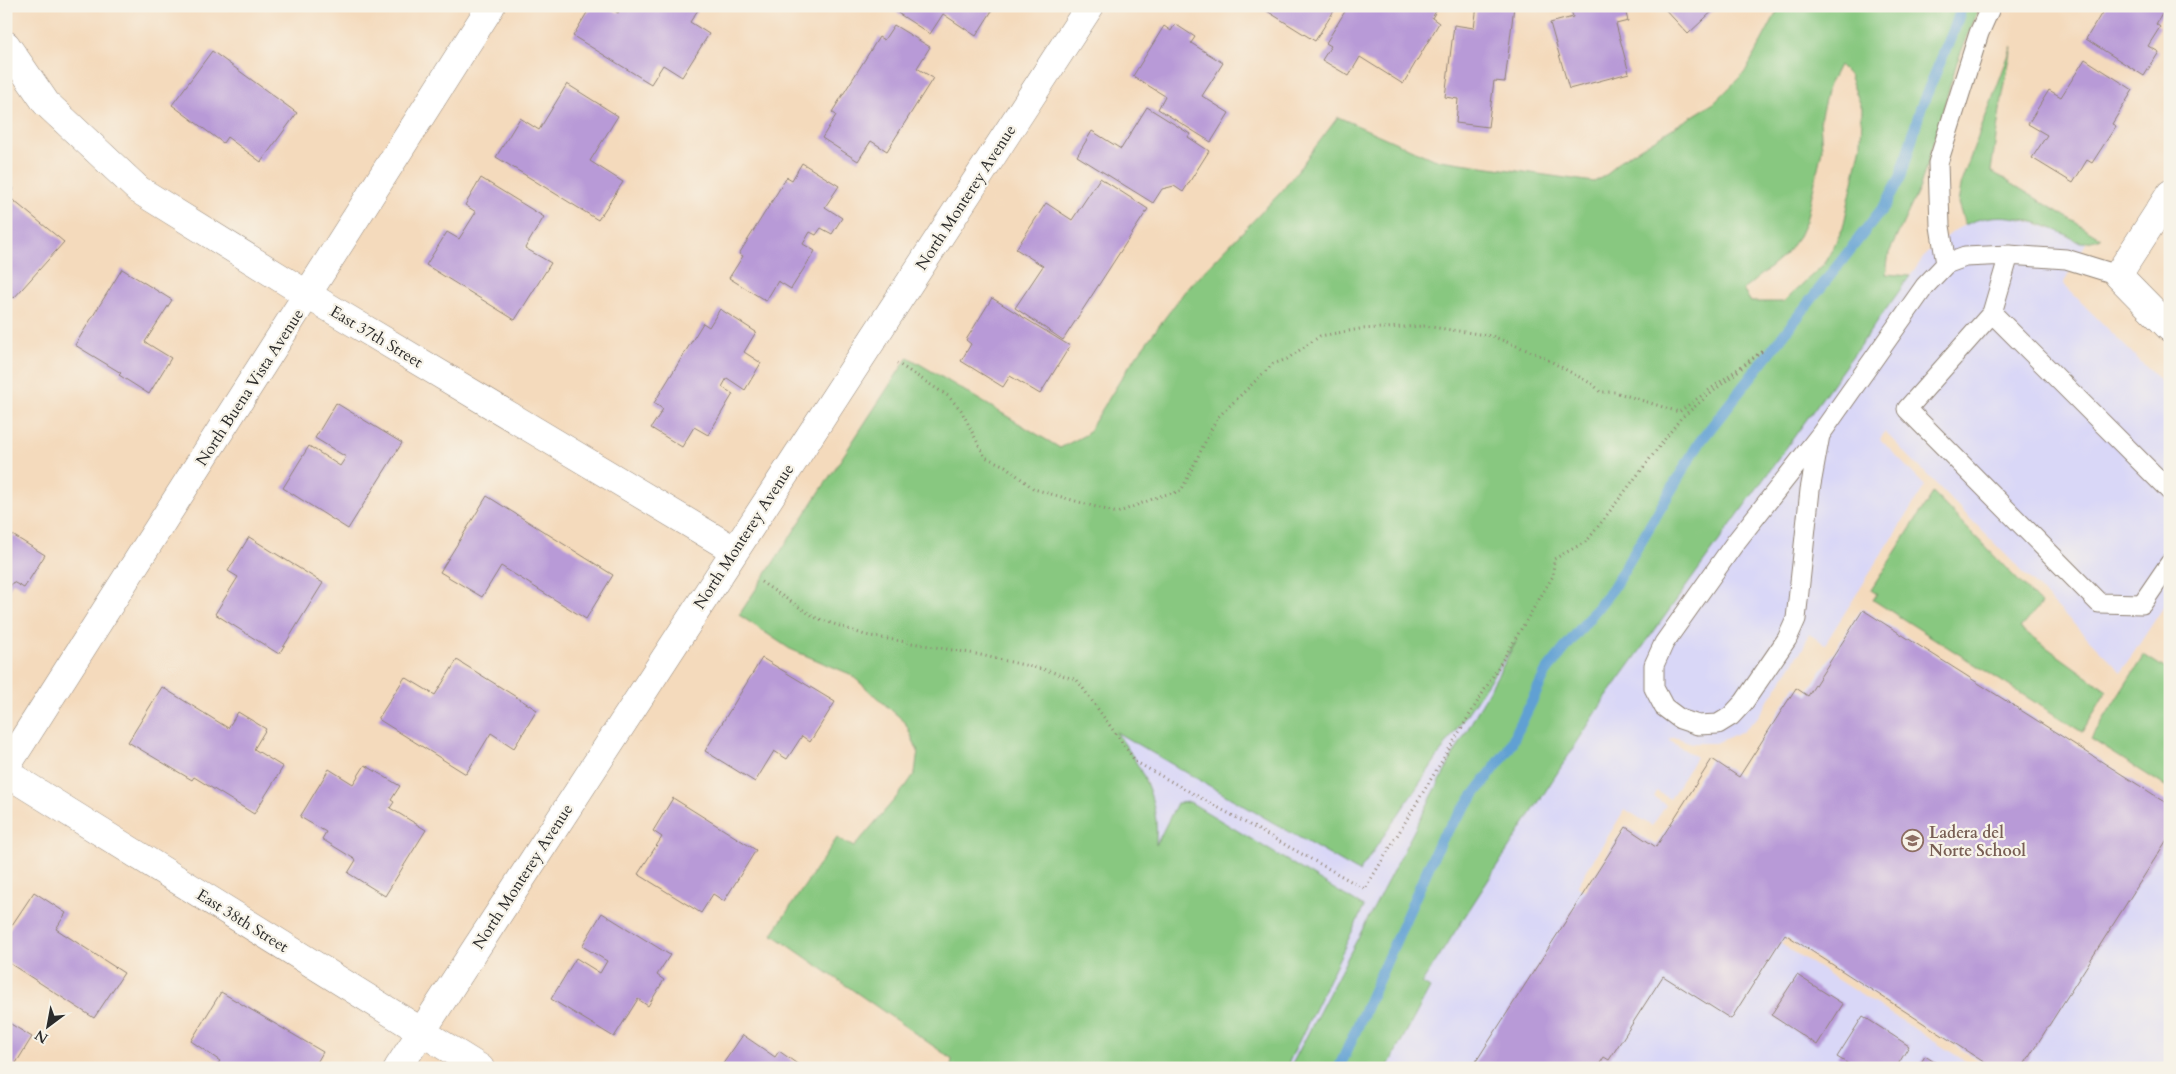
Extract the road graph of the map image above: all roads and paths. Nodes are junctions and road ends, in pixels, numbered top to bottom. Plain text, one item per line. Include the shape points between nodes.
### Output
1 (491, 6) edge
2 (1090, 6) edge
3 (1991, 6) edge
4 (6, 45) edge
5 (2170, 194) edge
6 (2009, 255) junction
7 (1946, 264) junction
8 (2118, 276) junction
9 (308, 295) junction
10 (1992, 312) junction
11 (2170, 328) edge
12 (869, 345) junction
13 (1820, 435) junction
14 (2170, 491) edge
15 (734, 550) junction
16 (2170, 563) edge
17 (761, 582) dead end
18 (6, 767) edge
19 (6, 773) edge
20 (421, 1031) junction
21 (398, 1068) edge
22 (480, 1068) edge

1 - 9 street, North Buena Vista Avenue
2 - 12 street, North Monterey Avenue
3 - 7 lane via 1979,33 1938,164 1940,226
4 - 9 street, East 37th Street via 46,103 139,190
5 - 8 street
6 - 7 lane via 1965,257
6 - 8 lane via 2066,259
6 - 10 lane
7 - 13 lane via 1925,286
8 - 11 street
9 - 15 street, East 37th Street
9 - 18 street, North Buena Vista Avenue
10 - 14 lane
10 - 16 lane via 1907,409 2099,603 2142,604
12 - 15 street, North Monterey Avenue
12 - 17 path via 948,396 961,410 984,457 1005,466 1034,489 1116,513 1182,491 1217,418 1273,364 1287,359 1320,336 1360,329 1424,326 1492,336 1539,355 1594,385 1600,392 1615,392 1679,412 1761,352 1681,418 1587,541 1554,560 1553,576 1366,889 1136,762 1077,680 976,654 865,635 814,617
13 - 13 lane via 1735,543 1664,643 1654,665 1654,688 1664,707 1680,719 1698,725 1718,724 1731,716 1787,638 1796,619 1810,490
15 - 20 street, North Monterey Avenue
19 - 20 street, East 38th Street
20 - 21 street, North Monterey Avenue
20 - 22 street, East 38th Street

